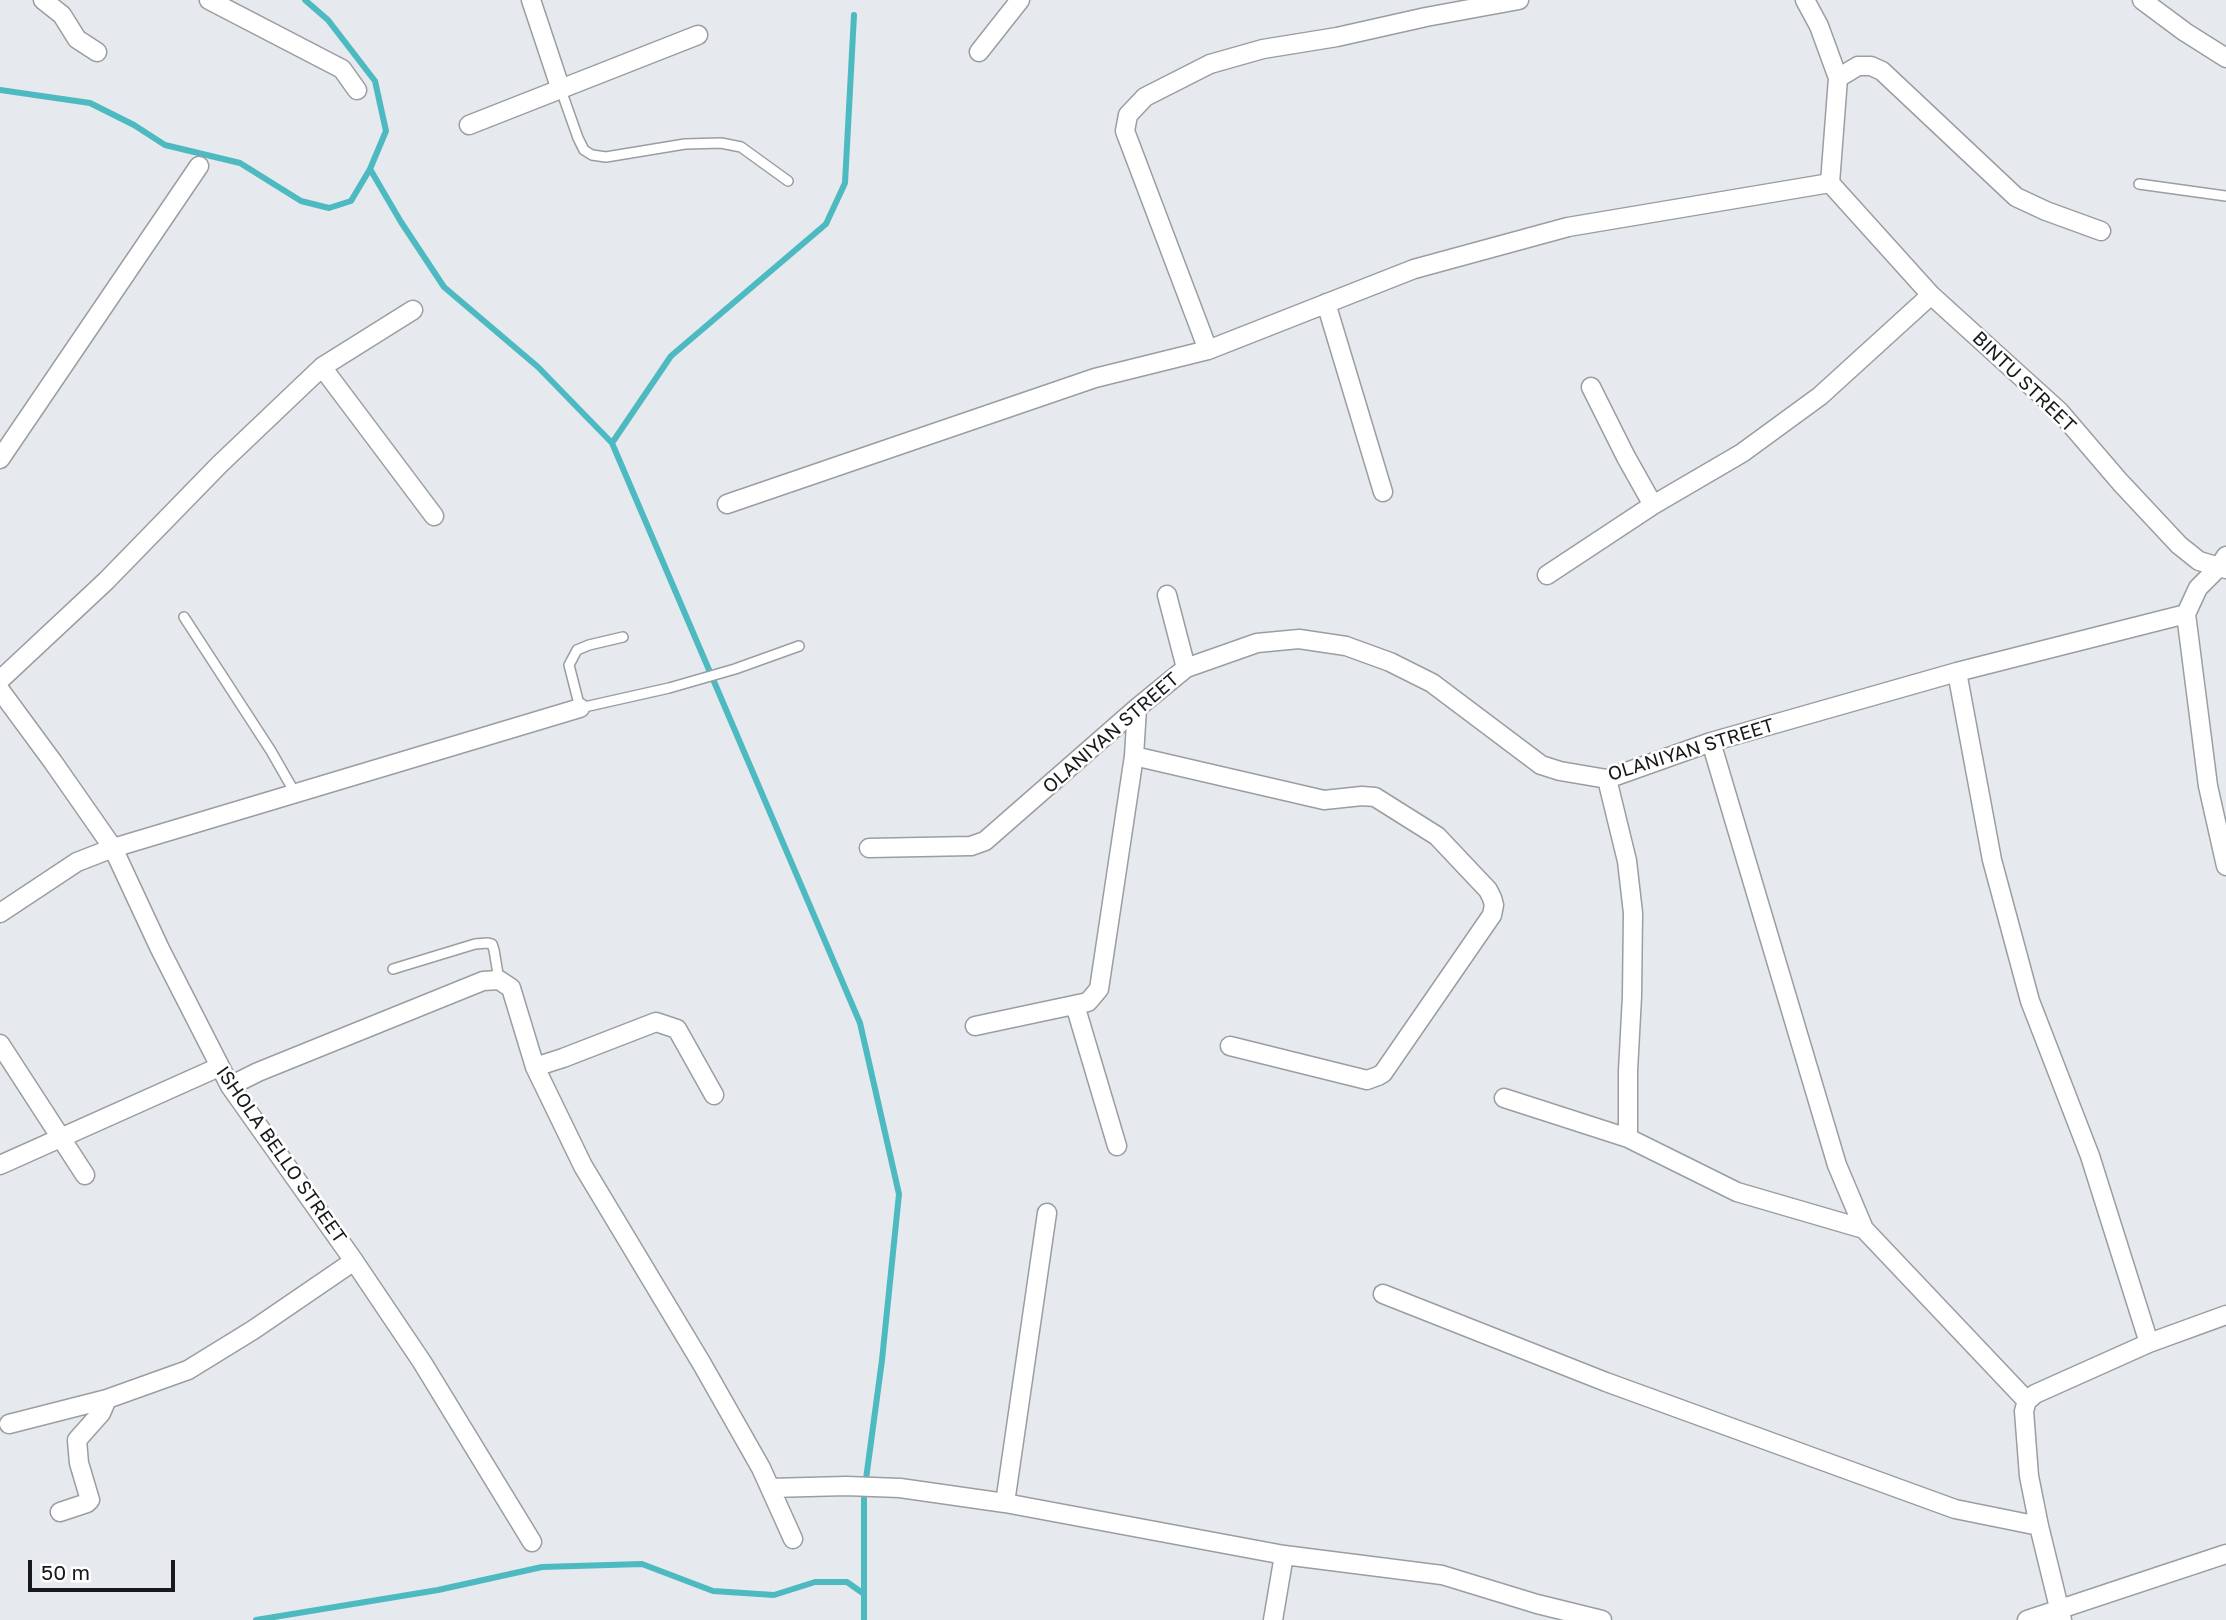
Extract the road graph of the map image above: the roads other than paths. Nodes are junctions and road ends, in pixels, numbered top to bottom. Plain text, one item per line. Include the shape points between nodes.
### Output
1 (43, 0) edge
2 (209, 0) edge
3 (531, 0) edge
4 (1020, 0) edge
5 (1417, 0) edge
6 (1520, 0) edge
7 (1805, 0) edge
8 (2142, 0) edge
9 (1426, 17) junction
10 (698, 35) dead end
11 (97, 52) dead end
12 (979, 52) dead end
13 (2226, 58) edge
14 (1838, 78) junction
15 (357, 90) dead end
16 (561, 90) junction
17 (469, 125) dead end
18 (199, 166) dead end
19 (788, 181) dead end
20 (1830, 183) junction
21 (2139, 184) dead end
22 (2226, 196) edge
23 (2101, 231) dead end
24 (1931, 295) junction
25 (1326, 303) junction
26 (413, 310) dead end
27 (1208, 350) junction
28 (322, 367) junction
29 (1591, 387) dead end
30 (0, 459) edge
31 (1383, 492) dead end
32 (727, 504) dead end
33 (1653, 505) junction
34 (434, 516) dead end
35 (2224, 564) edge
36 (1547, 575) dead end
37 (1167, 595) dead end
38 (2186, 614) junction
39 (184, 617) dead end
40 (623, 637) dead end
41 (799, 646) dead end
42 (1186, 668) junction
43 (1957, 671) junction
44 (0, 680) edge
45 (0, 690) edge
46 (580, 708) junction
47 (1137, 708) junction
48 (1712, 742) junction
49 (1133, 756) junction
50 (1607, 779) junction
51 (295, 793) junction
52 (113, 848) junction
53 (869, 848) dead end
54 (2226, 866) edge
55 (0, 913) edge
56 (393, 969) dead end
57 (499, 980) junction
58 (1075, 1005) junction
59 (975, 1026) dead end
60 (0, 1044) edge
61 (1230, 1046) dead end
62 (535, 1066) junction
63 (219, 1067) junction
64 (230, 1086) junction
65 (714, 1095) dead end
66 (1504, 1098) dead end
67 (62, 1138) junction
68 (1628, 1138) junction
69 (1116, 1146) dead end
70 (0, 1165) edge
71 (85, 1175) dead end
72 (1047, 1213) dead end
73 (1864, 1229) junction
74 (354, 1261) junction
75 (1383, 1294) dead end
76 (2226, 1315) edge
77 (2149, 1343) junction
78 (107, 1399) junction
79 (2027, 1401) junction
80 (9, 1424) dead end
81 (770, 1489) junction
82 (1005, 1503) junction
83 (60, 1512) dead end
84 (2039, 1526) junction
85 (793, 1539) dead end
86 (532, 1542) dead end
87 (2226, 1554) edge
88 (1284, 1555) junction
89 (2061, 1615) edge
90 (1273, 1620) edge
91 (1602, 1620) edge
92 (2027, 1620) edge

1 - 11 street via 62,15 77,39
2 - 15 street via 342,69
3 - 16 street
4 - 12 street
5 - 9 street
6 - 9 street
7 - 14 street
8 - 13 street
9 - 27 street via 1210,64 1145,97 1128,115 1125,131
10 - 16 street
14 - 20 street
14 - 23 street via 1858,66 1882,71 2016,197
16 - 17 street
16 - 19 lane via 578,138 592,155 721,142 741,148
18 - 30 street
20 - 24 street, BINTU STREET
20 - 25 street via 1568,227 1415,269
21 - 22 lane
24 - 33 street via 1820,396 1742,453
24 - 35 street, BINTU STREET via 2060,412 2179,545 2199,561
25 - 27 street
25 - 31 street
26 - 28 street
27 - 32 street via 1095,378
28 - 34 street
28 - 44 street
29 - 33 street
33 - 36 street
35 - 38 street via 2198,588
37 - 42 street
38 - 43 street, OLANIYAN STREET
38 - 54 street via 2207,786
39 - 51 lane
40 - 46 lane via 577,650 569,665
41 - 46 lane via 669,688
42 - 47 street, OLANIYAN STREET
42 - 50 street, OLANIYAN STREET via 1257,643 1299,639 1346,646 1432,683 1541,765
43 - 48 street, OLANIYAN STREET
43 - 77 street via 1992,860 2030,1002 2090,1156
45 - 52 street, ISHOLA BELLO STREET
46 - 51 street
47 - 49 street
47 - 53 street, OLANIYAN STREET via 985,841 971,846
48 - 50 street, OLANIYAN STREET
48 - 73 street via 1837,1165
49 - 58 street via 1099,989 1088,1002
49 - 61 street via 1324,800 1375,797 1437,836 1492,898 1492,915 1378,1076 1367,1080
50 - 68 street via 1628,861 1633,914
51 - 52 street
52 - 55 street via 76,862
52 - 63 street, ISHOLA BELLO STREET
56 - 57 lane via 488,943 494,950
57 - 62 street via 511,988
57 - 64 street via 483,981
58 - 59 street
58 - 69 street
60 - 67 street
62 - 65 street via 656,1022 677,1029
62 - 81 street via 583,1166 702,1364
63 - 64 street, ISHOLA BELLO STREET
63 - 67 street
64 - 74 street, ISHOLA BELLO STREET
66 - 68 street
67 - 70 street
67 - 71 street
68 - 73 street via 1737,1192
72 - 82 street
73 - 79 street
74 - 78 street via 188,1370
74 - 86 street, ISHOLA BELLO STREET
75 - 84 street via 1606,1382 1955,1509
76 - 77 street
77 - 79 street
78 - 80 street
78 - 83 street via 77,1440 90,1500
79 - 84 street via 2029,1476
81 - 82 street via 900,1488
81 - 85 street
82 - 88 street
84 - 89 street
87 - 89 street
88 - 90 street
88 - 91 street via 1442,1575
89 - 92 street

